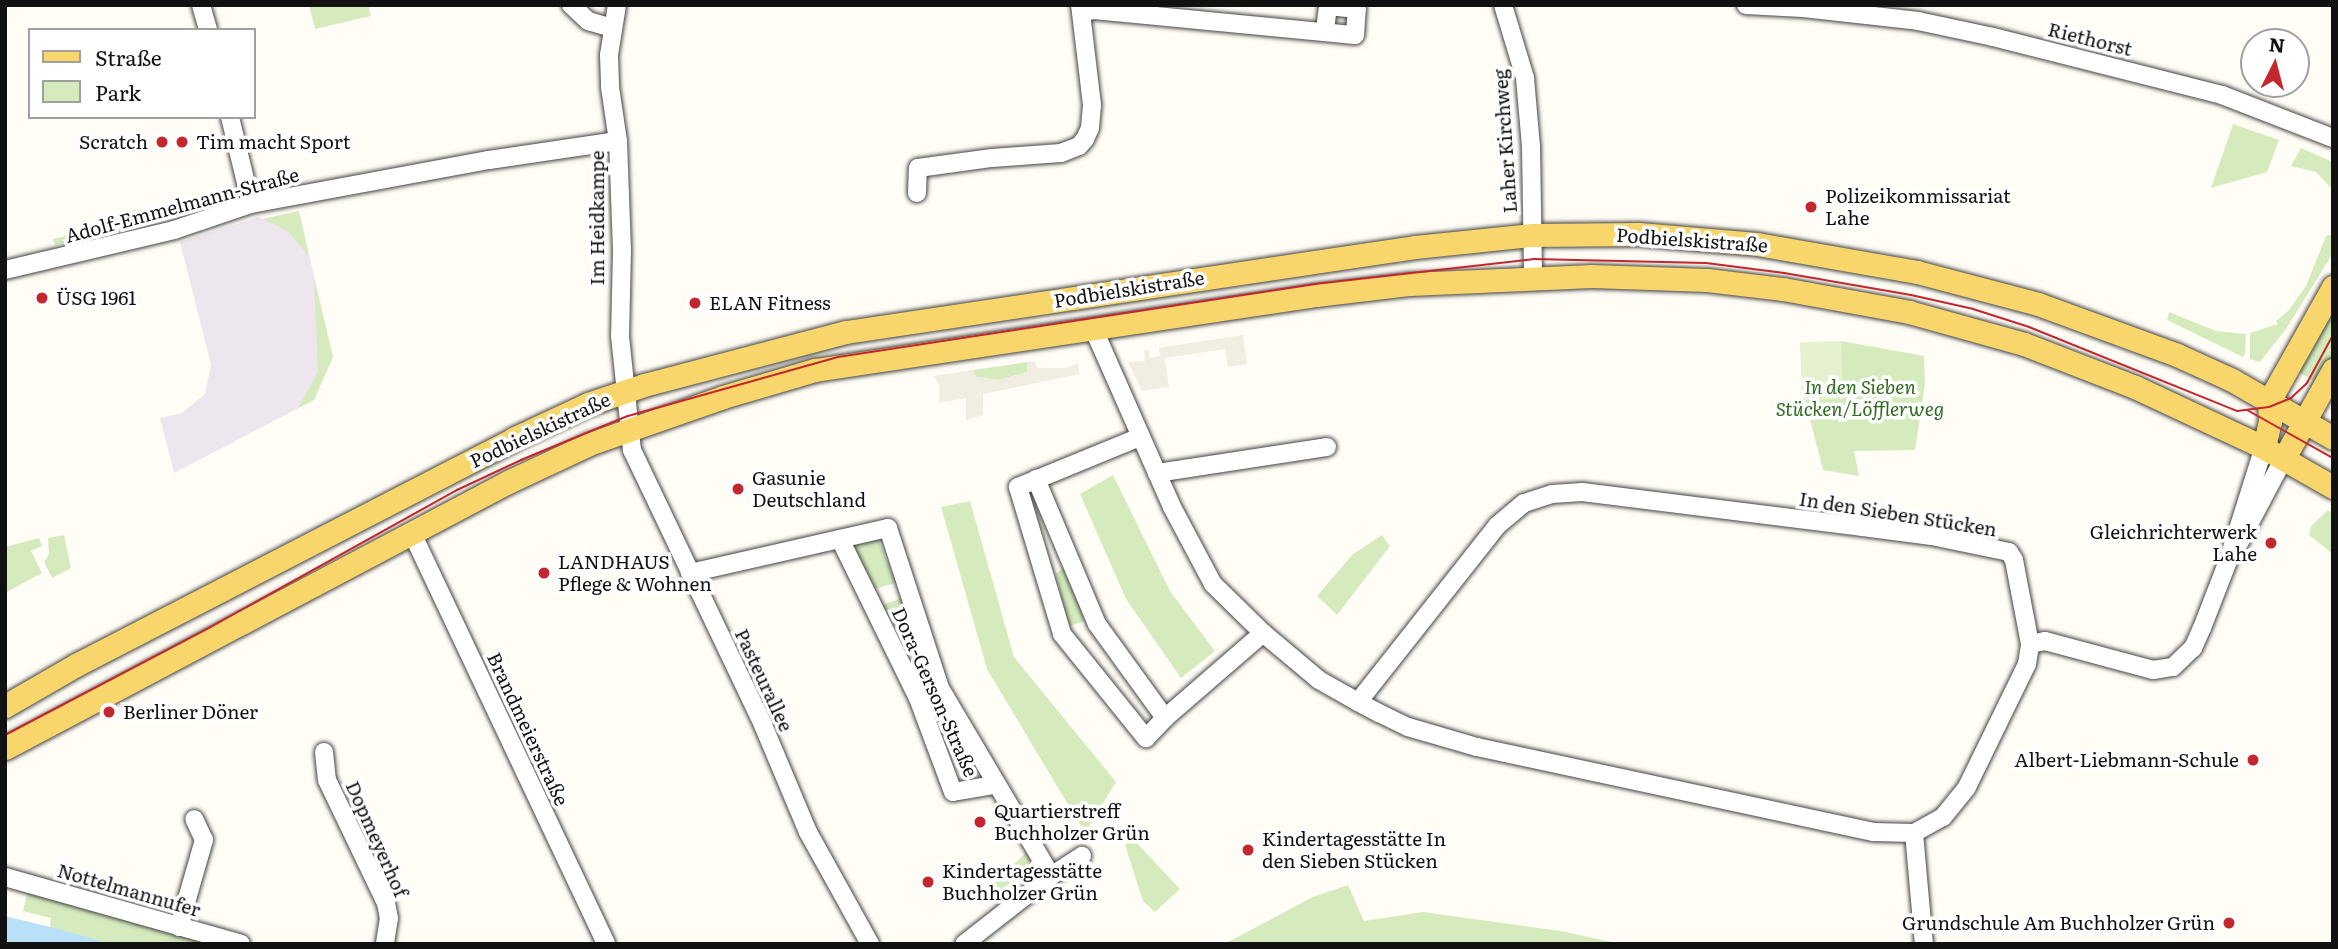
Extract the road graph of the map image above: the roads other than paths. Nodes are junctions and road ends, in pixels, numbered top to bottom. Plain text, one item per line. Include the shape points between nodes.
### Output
1 (201, 5) edge
2 (571, 5) edge
3 (617, 5) edge
4 (1504, 5) edge
5 (1746, 5) edge
6 (1804, 6) edge
7 (1081, 9) edge
8 (207, 28) edge
9 (612, 28) junction
10 (1325, 32) dead end
11 (230, 119) edge
12 (2333, 138) edge
13 (618, 141) junction
14 (917, 193) dead end
15 (251, 204) junction
16 (1532, 235) junction
17 (5, 270) edge
18 (1533, 277) junction
19 (2333, 287) edge
20 (1094, 330) junction
21 (2333, 370) edge
22 (626, 391) junction
23 (2269, 401) junction
24 (2305, 421) junction
25 (629, 430) junction
26 (1140, 437) junction
27 (2333, 438) edge
28 (1328, 447) dead end
29 (2274, 453) junction
30 (1157, 473) junction
31 (1036, 479) junction
32 (2333, 487) edge
33 (412, 533) junction
34 (840, 539) junction
35 (690, 573) junction
36 (1263, 633) junction
37 (2030, 644) junction
38 (1358, 702) junction
39 (5, 706) edge
40 (1165, 718) junction
41 (5, 748) edge
42 (324, 752) dead end
43 (994, 785) junction
44 (194, 819) dead end
45 (1913, 833) junction
46 (1082, 856) dead end
47 (1051, 876) junction
48 (5, 877) edge
49 (179, 927) junction
50 (241, 944) edge
51 (384, 944) edge
52 (606, 944) edge
53 (870, 944) edge
54 (964, 944) edge
55 (1924, 944) edge

1 - 8 street
2 - 9 street via 588,21
3 - 9 street, Im Heidkampe
4 - 16 street, Laher Kirchweg via 1525,78
5 - 6 street, Riethorst
6 - 12 street, Riethorst via 1918,21 2083,58 2239,101
7 - 10 street
7 - 14 street via 1092,105 1090,128 1079,146 1062,153 918,168
9 - 13 street, Im Heidkampe via 610,87
11 - 15 street
13 - 15 street, Adolf-Emmelmann-Straße
13 - 22 street, Im Heidkampe via 620,337
15 - 17 street, Adolf-Emmelmann-Straße via 174,230
16 - 18 street, Laher Kirchweg
16 - 22 main road, Podbielskistraße via 1337,257 846,332
16 - 23 main road, Podbielskistraße via 1639,234 1745,243 1917,272 2101,325 2232,380
18 - 20 main road, Podbielskistraße via 1316,295
18 - 29 main road, Podbielskistraße via 1707,280 1909,312 2036,349 2135,387
19 - 23 main road
20 - 25 main road, Podbielskistraße via 815,370
20 - 26 street
21 - 24 main road
22 - 25 street, Im Heidkampe
22 - 39 main road, Podbielskistraße via 513,439
23 - 24 main road, Podbielskistraße
23 - 29 main road
24 - 27 main road, Podbielskistraße
24 - 29 main road
25 - 33 main road, Podbielskistraße via 508,482
25 - 35 street, Pasteurallee via 635,457
26 - 30 street
26 - 31 street
28 - 30 street
29 - 32 main road, Podbielskistraße
29 - 37 street via 2193,648 2173,667 2153,670 2045,641
30 - 36 street via 1213,584
31 - 40 street via 1097,624
31 - 40 street via 1018,487 1062,634 1146,738
33 - 41 main road, Podbielskistraße
33 - 52 street, Brandmeierstraße
34 - 35 street, Dora-Gerson-Straße
34 - 43 street, Dora-Gerson-Straße via 918,698 954,792
34 - 43 street, Dora-Gerson-Straße via 888,528 940,688
35 - 53 street, Pasteurallee via 808,831
36 - 38 street via 1320,680
36 - 40 street
37 - 38 street, In den Sieben Stücken via 2009,552 1849,525 1582,492 1552,494 1524,503 1497,526
37 - 45 street, In den Sieben Stücken via 2027,664 1967,787 1943,817
38 - 45 street via 1408,727 1477,747 1874,832
42 - 51 street, Dopmeyerhof via 327,780 386,903 389,918
43 - 47 street, Dora-Gerson-Straße
44 - 49 street via 204,840
45 - 55 street
46 - 47 street
47 - 54 street
48 - 49 street, Nottelmannufer
49 - 50 street, Nottelmannufer

